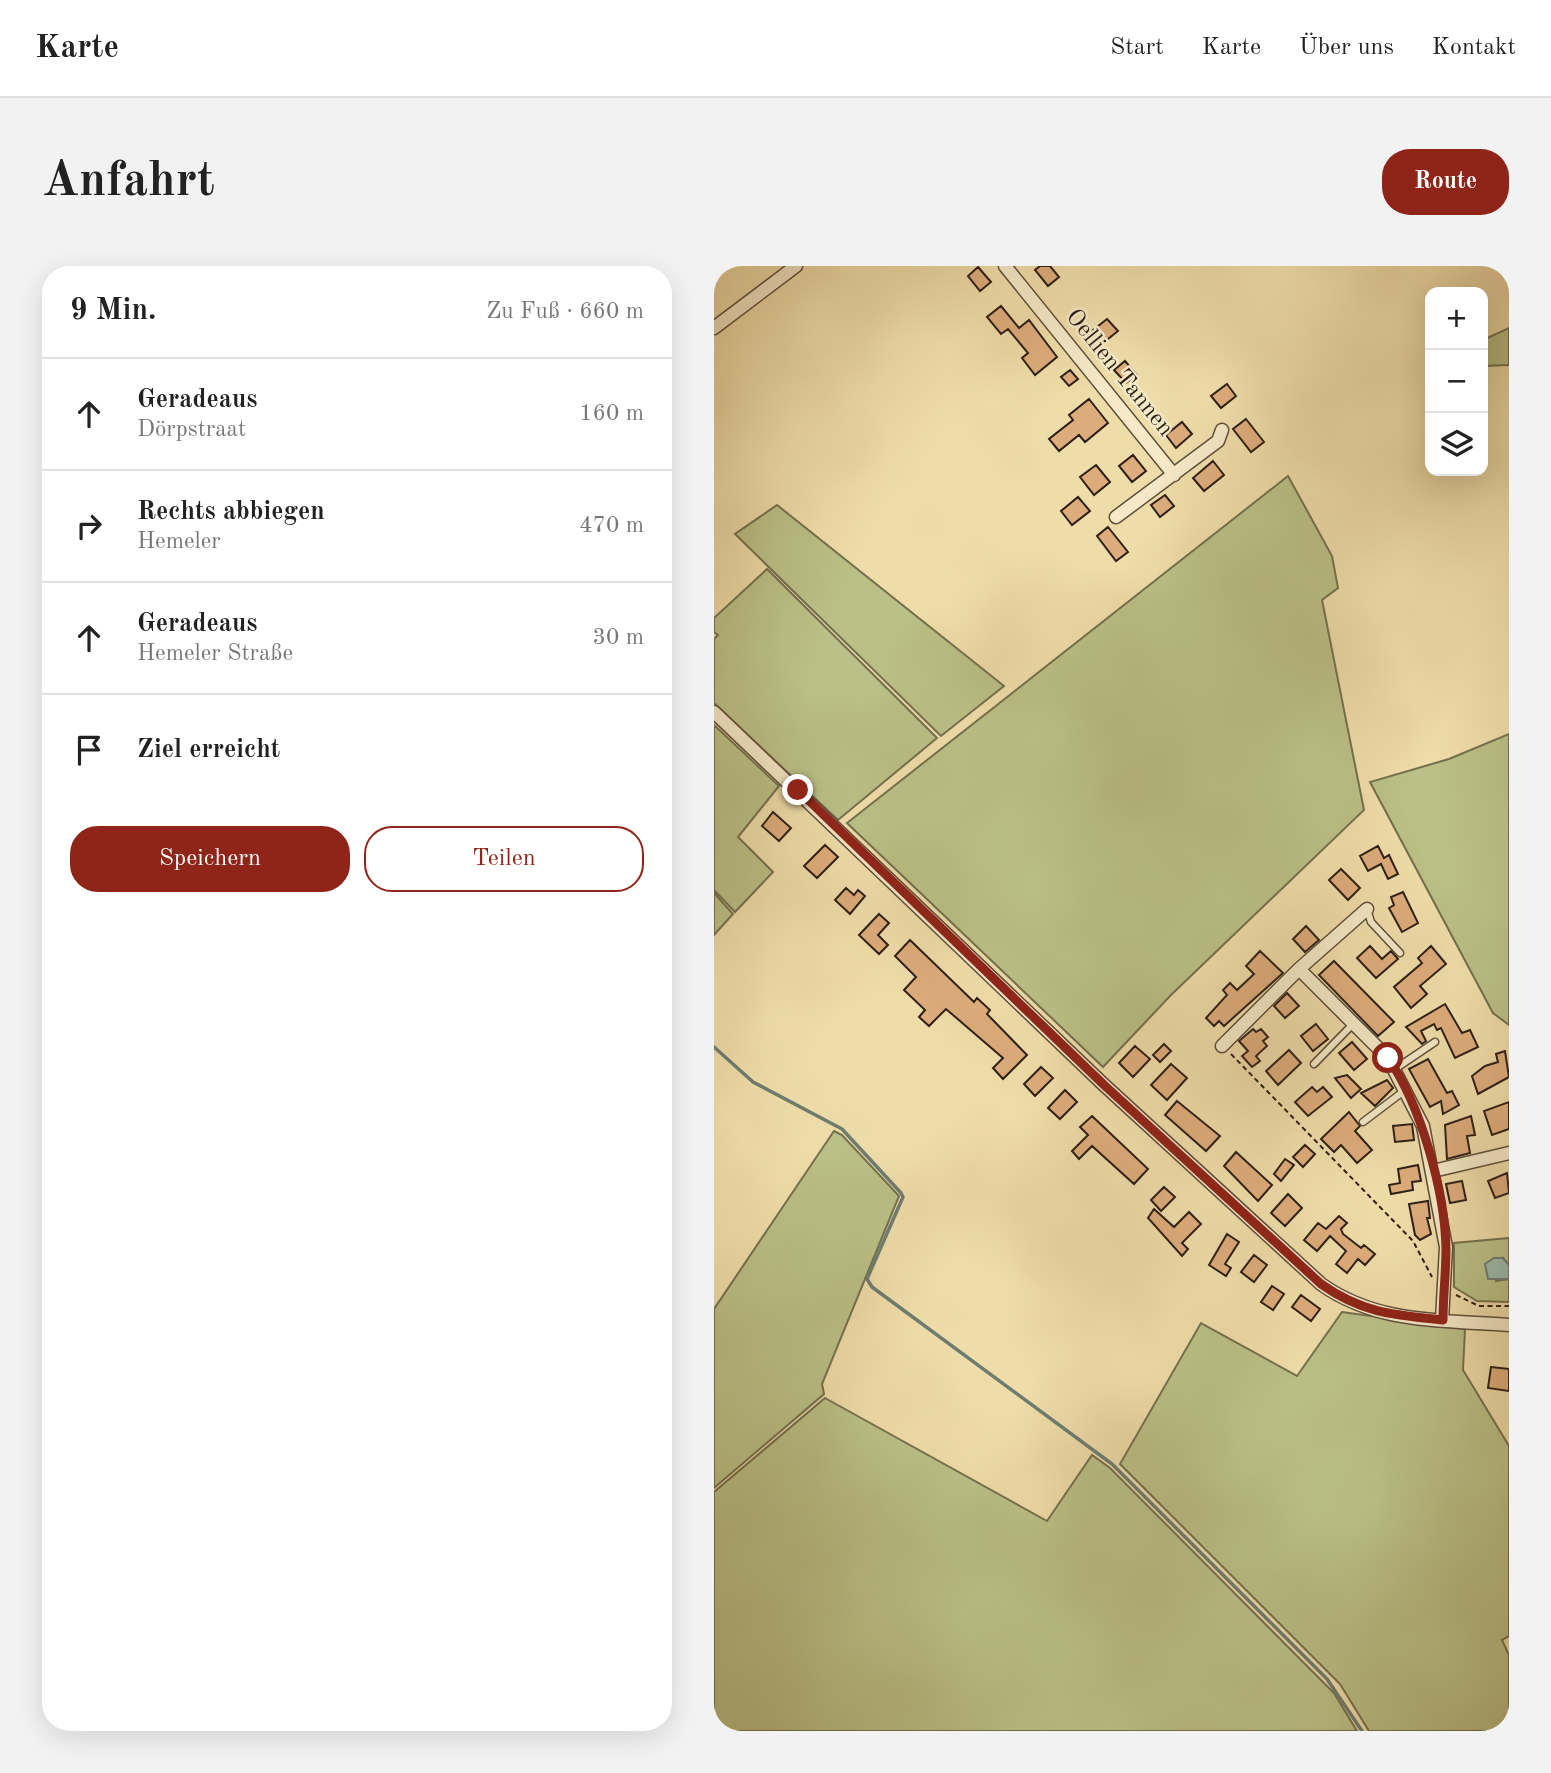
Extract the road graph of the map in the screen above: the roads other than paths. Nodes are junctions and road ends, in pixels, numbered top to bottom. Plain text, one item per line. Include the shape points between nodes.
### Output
1 (796, 266) edge
2 (1004, 266) edge
3 (714, 328) edge
4 (1222, 430) dead end
5 (1174, 475) junction
6 (1116, 517) dead end
7 (714, 712) edge
8 (1367, 909) joint
9 (1400, 953) dead end
10 (1299, 969) junction
11 (1353, 1024) junction
12 (1434, 1042) dead end
13 (1222, 1046) road end
14 (1314, 1064) dead end
15 (1395, 1069) junction
16 (1406, 1090) junction
17 (1363, 1122) dead end
18 (1509, 1153) edge
19 (1433, 1171) junction
20 (1443, 1320) junction
21 (1509, 1325) edge

1 - 3 street
2 - 5 street, Oellien Tannen
4 - 5 street, Oellien Tannen via 1218,441
5 - 6 street, Oellien Tannen
7 - 20 street via 1103,1084 1321,1284 1364,1309
8 - 9 lane via 1371,922
8 - 10 street
10 - 11 street
10 - 13 street
11 - 14 lane
11 - 15 street
12 - 15 lane
15 - 16 street
16 - 17 lane
16 - 19 street via 1423,1126
18 - 19 street
19 - 20 street via 1446,1247
20 - 21 street

